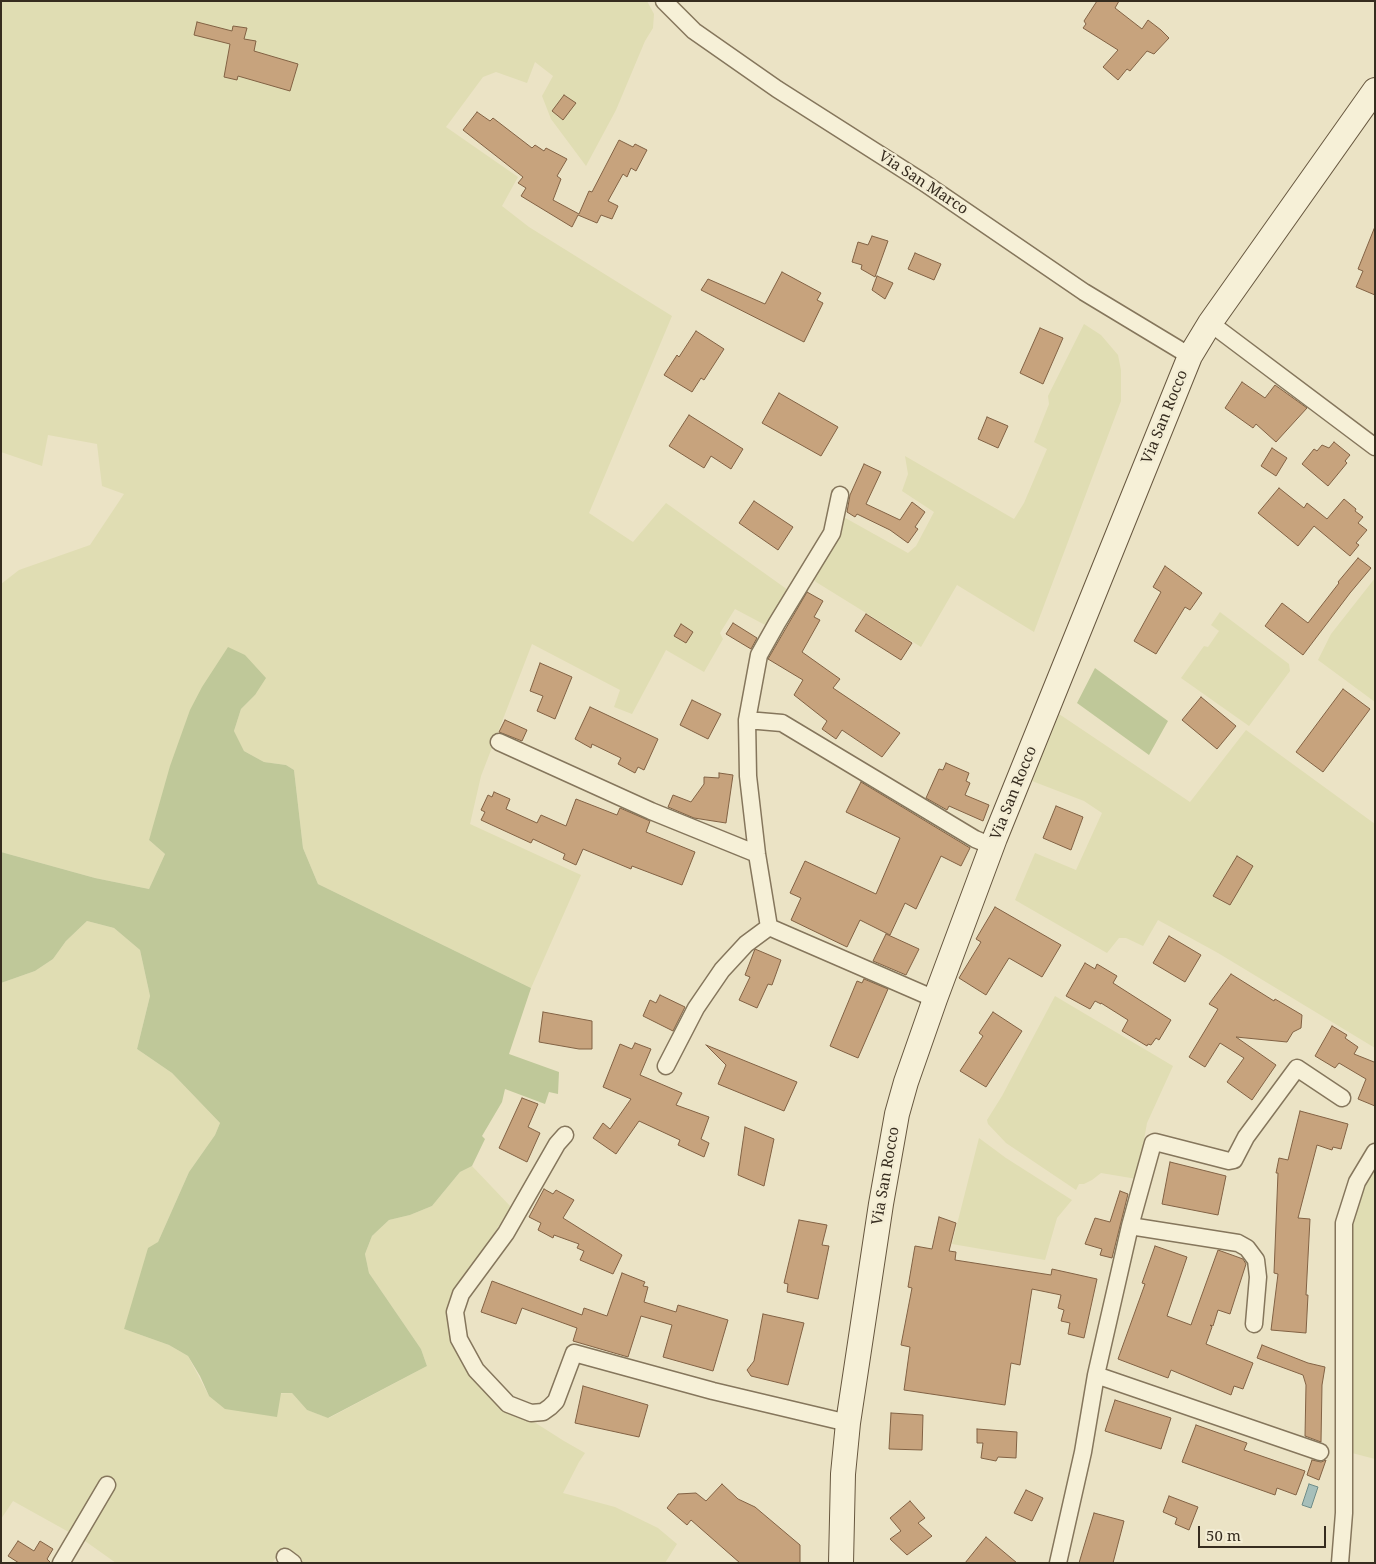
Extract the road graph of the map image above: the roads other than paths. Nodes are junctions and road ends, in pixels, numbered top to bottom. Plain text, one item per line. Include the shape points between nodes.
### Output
1 (664, 1) edge
2 (1375, 90) edge
3 (1210, 323) junction
4 (1190, 356) junction
5 (1375, 447) edge
6 (840, 496) dead end
7 (747, 720) junction
8 (499, 742) dead end
9 (992, 846) junction
10 (757, 854) junction
11 (769, 927) junction
12 (936, 999) junction
13 (666, 1066) dead end
14 (1342, 1098) dead end
15 (565, 1135) dead end
16 (1375, 1152) edge
17 (1130, 1226) junction
18 (1254, 1324) dead end
19 (1096, 1375) junction
20 (848, 1423) junction
21 (1320, 1452) dead end
22 (107, 1485) dead end
23 (61, 1563) edge
24 (841, 1563) edge
25 (1058, 1563) edge
26 (1340, 1563) edge

1 - 4 street, Via San Marco via 694,31 777,89 923,182 1084,292
2 - 3 street, Via San Rocco
3 - 4 street, Via San Rocco
3 - 5 street
4 - 9 street, Via San Rocco
6 - 7 street via 832,533 760,655
7 - 9 street via 782,723 975,839
7 - 10 street via 748,776
8 - 10 street via 651,811
9 - 12 street, Via San Rocco
10 - 11 street
11 - 12 street
11 - 13 street via 746,944 722,970 696,1008
12 - 20 street, Via San Rocco via 898,1114
14 - 17 street via 1297,1068 1246,1137 1234,1160 1153,1143
15 - 20 street via 506,1233 461,1294 455,1312 459,1339 476,1370 508,1404 531,1413 543,1412 550,1407 556,1401 574,1352 713,1391
16 - 26 street via 1357,1182 1344,1223 1344,1503
17 - 18 street via 1238,1243 1247,1248 1256,1260 1258,1277
17 - 19 street
19 - 21 street
19 - 25 street via 1083,1452
20 - 24 street, Via San Rocco
22 - 23 street

